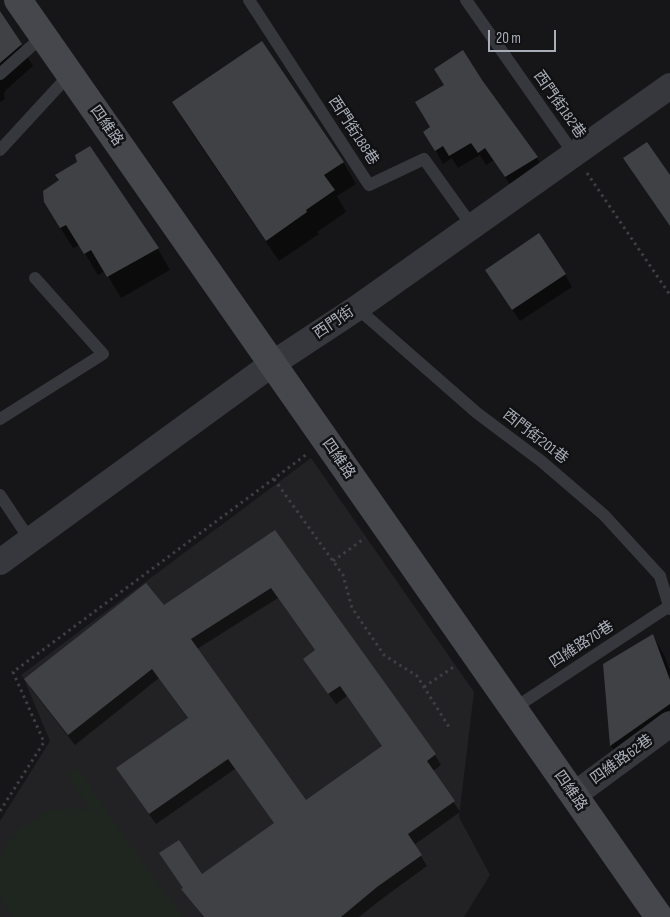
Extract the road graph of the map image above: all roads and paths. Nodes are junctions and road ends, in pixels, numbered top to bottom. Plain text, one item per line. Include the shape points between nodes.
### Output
1 (18, 0) edge
2 (249, 0) edge
3 (466, 0) edge
4 (43, 36) junction
5 (0, 74) edge
6 (70, 74) junction
7 (670, 86) edge
8 (0, 150) edge
9 (574, 154) junction
10 (472, 226) junction
11 (35, 278) dead end
12 (670, 296) edge
13 (357, 308) junction
14 (272, 364) junction
15 (0, 419) edge
16 (326, 441) junction
17 (274, 478) junction
18 (0, 495) edge
19 (384, 525) junction
20 (30, 540) junction
21 (333, 561) junction
22 (0, 562) edge
23 (669, 608) edge
24 (474, 653) junction
25 (424, 687) junction
26 (514, 709) junction
27 (670, 724) edge
28 (449, 727) dead end
29 (574, 795) junction
30 (0, 811) edge
31 (658, 917) edge

1 - 4 street, 四維路
2 - 10 lane, 西門街188巷 via 369,186 424,159
3 - 9 lane, 西門街182巷
4 - 5 lane
4 - 6 street, 四維路
6 - 8 lane
6 - 14 street, 四維路
7 - 9 street, 西門街
9 - 10 street, 西門街
9 - 12 path
10 - 13 street, 西門街
11 - 15 lane via 103,354
13 - 14 street, 西門街
13 - 23 lane, 西門街201巷 via 478,413 604,515 660,576
14 - 16 street, 四維路
14 - 20 street, 西門街
16 - 17 path
16 - 19 street, 四維路
17 - 21 path
17 - 30 path via 13,672 44,742
18 - 20 lane
19 - 21 path
19 - 24 street, 四維路
20 - 22 street, 西門街
21 - 25 path via 343,575 352,608 384,655 417,676
23 - 26 lane, 四維路70巷
24 - 25 path
24 - 26 street, 四維路
25 - 28 path
26 - 29 street, 四維路
27 - 29 street, 四維路62巷
29 - 31 street, 四維路

